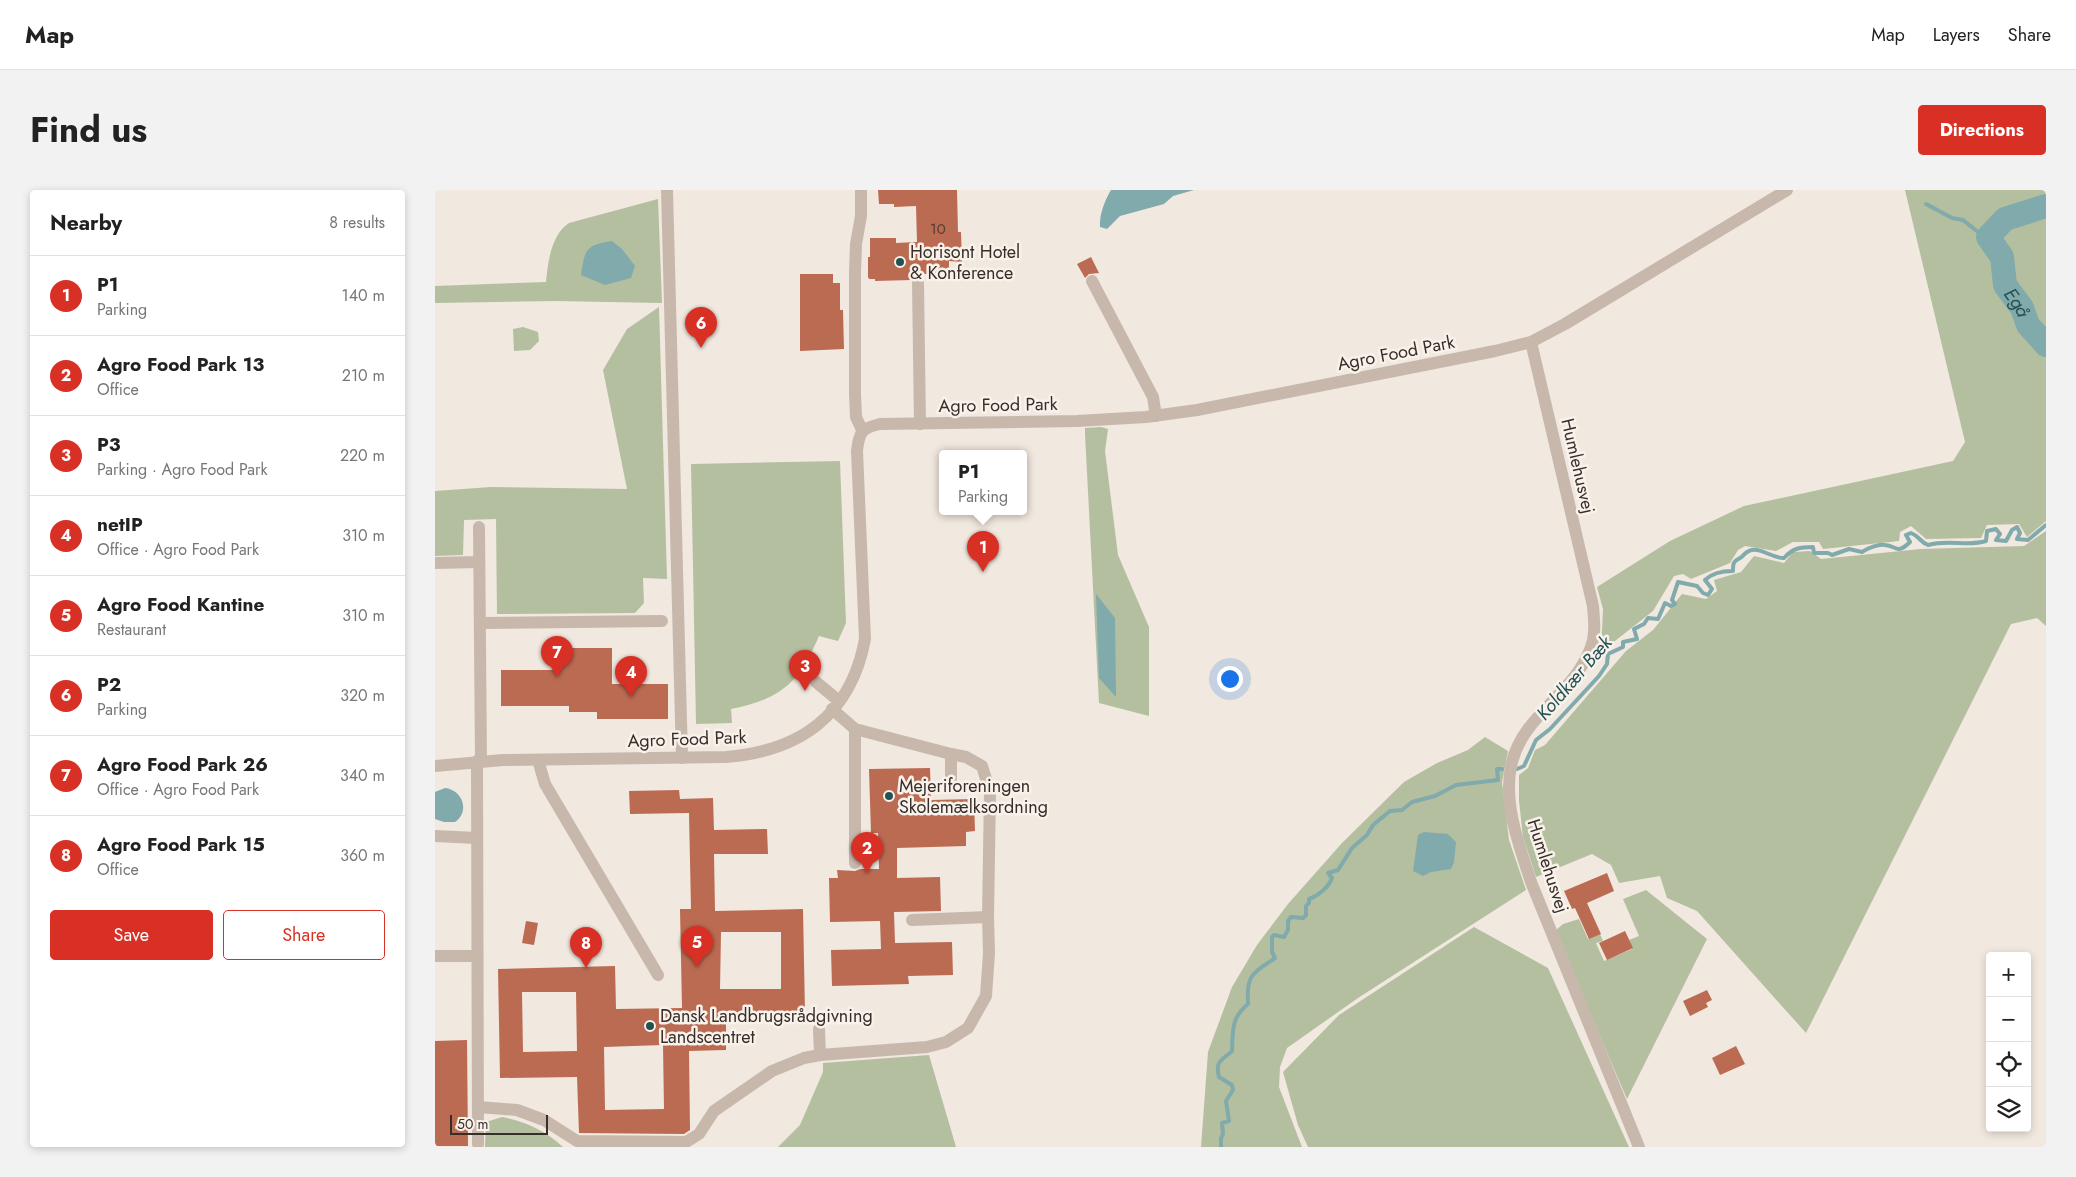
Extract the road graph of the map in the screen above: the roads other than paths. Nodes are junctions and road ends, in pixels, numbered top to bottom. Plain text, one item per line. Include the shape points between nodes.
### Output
1 (667, 190) edge
2 (861, 190) edge
3 (1787, 190) edge
4 (1092, 281) dead end
5 (918, 283) dead end
6 (1531, 342) junction
7 (1156, 416) junction
8 (920, 424) junction
9 (862, 430) junction
10 (479, 527) dead end
11 (479, 562) junction
12 (435, 563) edge
13 (661, 621) dead end
14 (480, 622) junction
15 (816, 682) dead end
16 (836, 705) junction
17 (855, 729) junction
18 (951, 754) junction
19 (682, 758) junction
20 (538, 760) junction
21 (479, 761) junction
22 (435, 766) edge
23 (951, 784) dead end
24 (435, 836) edge
25 (477, 838) junction
26 (855, 863) dead end
27 (988, 917) junction
28 (912, 920) dead end
29 (435, 956) edge
30 (477, 956) junction
31 (658, 975) dead end
32 (819, 1029) dead end
33 (820, 1055) junction
34 (478, 1107) junction
35 (479, 1144) dead end
36 (1639, 1147) edge

1 - 19 street
2 - 9 street via 855,272 855,406
3 - 6 street, Agro Food Park
4 - 7 street via 1153,397
5 - 8 street
6 - 7 street, Agro Food Park
6 - 36 street, Humlehusvej via 1595,625 1585,660 1521,738 1511,764 1511,806 1531,882
7 - 8 street, Agro Food Park via 1077,422
8 - 9 street, Agro Food Park via 880,424
9 - 16 street, Agro Food Park via 857,451 865,639 854,676
10 - 11 street
11 - 12 street
11 - 14 street
13 - 14 street
14 - 21 street
15 - 16 street
16 - 17 street
16 - 19 street, Agro Food Park via 815,727 785,745 726,758
17 - 18 street
17 - 26 street
18 - 23 street
18 - 27 street via 966,757 982,766 990,792
19 - 20 street, Agro Food Park
20 - 21 street, Agro Food Park
20 - 31 street via 545,784
21 - 22 street, Agro Food Park
21 - 25 street
24 - 25 street
25 - 30 street
27 - 28 street
27 - 33 street via 985,996 968,1028 946,1042 927,1047
29 - 30 street
30 - 34 street
32 - 33 street
33 - 34 street via 772,1071 714,1111 699,1134 687,1142 577,1141 544,1120 517,1110
34 - 35 street

